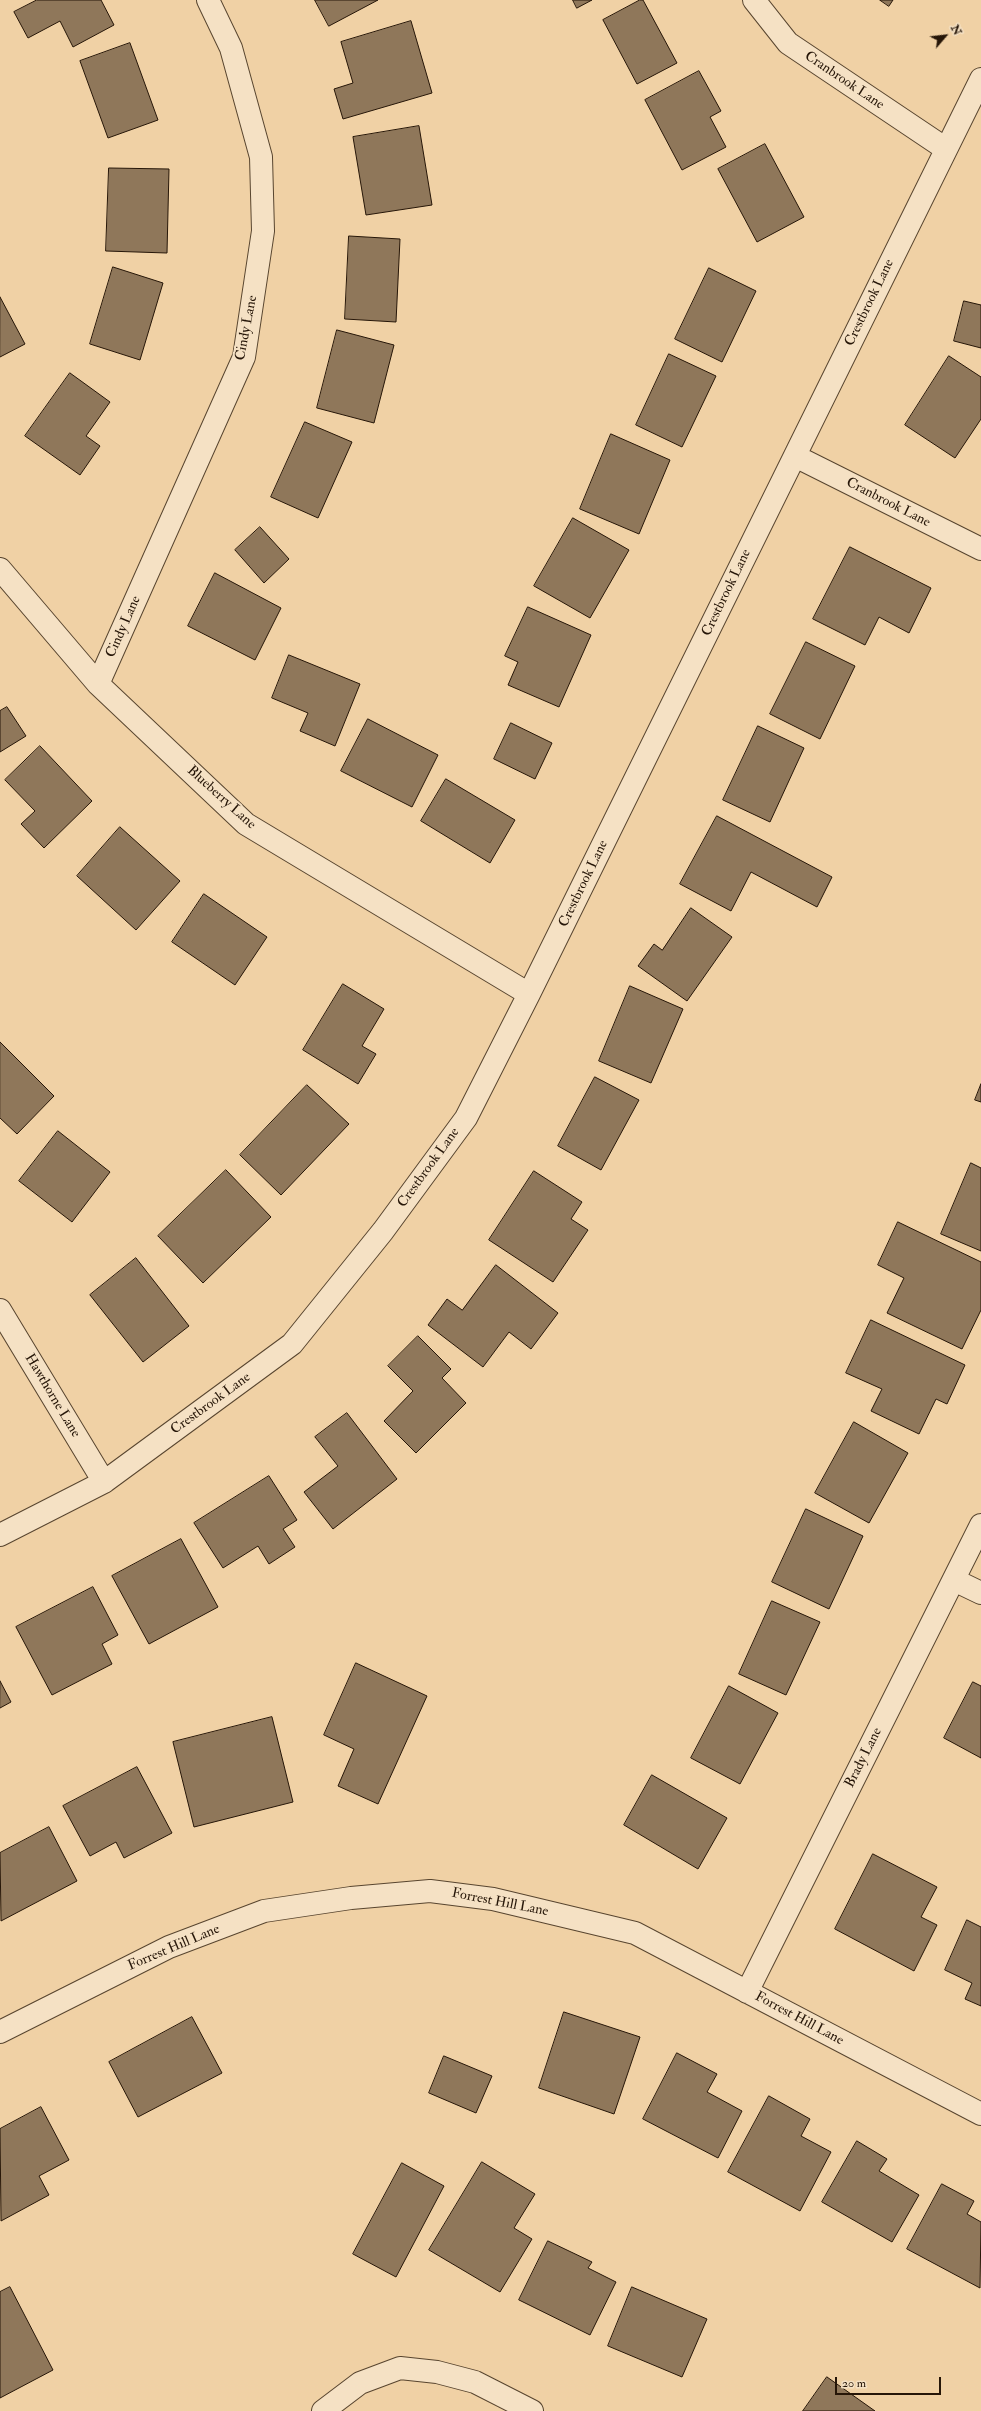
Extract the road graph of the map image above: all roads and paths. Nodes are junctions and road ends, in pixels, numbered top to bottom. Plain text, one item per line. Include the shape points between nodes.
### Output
1 (208, 0) edge
2 (754, 0) edge
3 (981, 79) edge
4 (946, 149) junction
5 (795, 456) junction
6 (981, 549) edge
7 (0, 569) edge
8 (98, 684) junction
9 (529, 994) junction
10 (0, 1310) edge
11 (104, 1482) junction
12 (981, 1525) edge
13 (0, 1536) edge
14 (954, 1580) junction
15 (981, 1593) edge
16 (747, 1992) junction
17 (0, 2032) edge
18 (981, 2114) edge
19 (323, 2411) edge
20 (532, 2411) edge

1 - 8 street, Cindy Lane via 231,48 261,157 263,232 244,357
2 - 4 street, Cranbrook Lane via 788,43
3 - 4 street, Crestbrook Lane
4 - 5 street, Crestbrook Lane
5 - 6 street, Cranbrook Lane
5 - 9 street, Crestbrook Lane
7 - 8 street, Blueberry Lane
8 - 9 street, Blueberry Lane via 246,824
9 - 11 street, Crestbrook Lane via 466,1118 383,1231 292,1344
10 - 11 street, Hawthorne Lane
11 - 13 street, Crestbrook Lane
12 - 14 street, Brady Lane
14 - 15 street
14 - 16 street, Brady Lane
16 - 17 street, Forrest Hill Lane via 635,1933 493,1899 430,1891 351,1898 264,1911 169,1947
16 - 18 street, Forrest Hill Lane
19 - 20 street via 360,2383 400,2368 437,2372 475,2382

